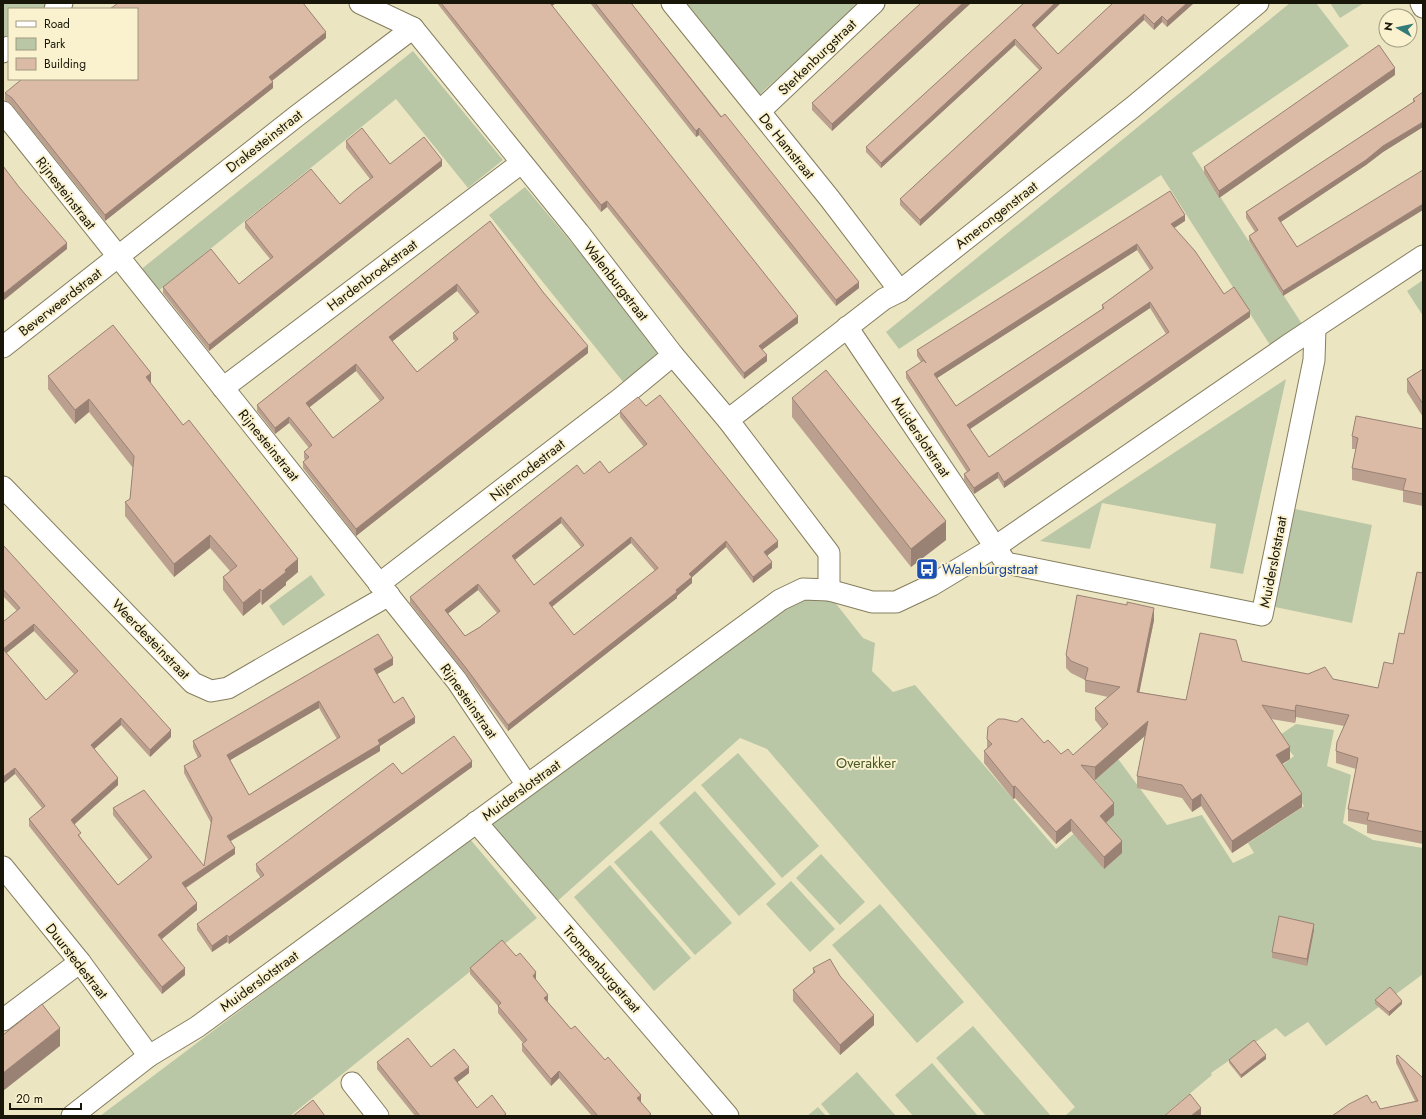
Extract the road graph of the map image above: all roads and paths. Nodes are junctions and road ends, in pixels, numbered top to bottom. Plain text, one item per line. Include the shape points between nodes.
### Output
1 (360, 3) edge
2 (672, 3) edge
3 (874, 3) edge
4 (1258, 3) edge
5 (1421, 3) edge
6 (1423, 7) edge
7 (413, 28) junction
8 (760, 111) junction
9 (3, 112) edge
10 (521, 163) junction
11 (1423, 256) edge
12 (117, 257) junction
13 (900, 291) junction
14 (847, 327) junction
15 (1315, 328) junction
16 (3, 347) edge
17 (673, 355) junction
18 (223, 388) junction
19 (728, 420) junction
20 (3, 487) edge
21 (995, 547) junction
22 (384, 589) junction
23 (829, 590) junction
24 (527, 785) junction
25 (476, 822) junction
26 (3, 867) edge
27 (80, 962) junction
28 (3, 1020) edge
29 (149, 1056) junction
30 (352, 1083) dead end
31 (72, 1116) edge
32 (378, 1116) edge
33 (728, 1116) edge

1 - 7 street, Walenburgstraat
2 - 8 street, De Hamstraat
3 - 8 street, Sterkenburgstraat
4 - 13 street, Amerongenstraat via 1133,107
5 - 6 street
7 - 10 street, Walenburgstraat
7 - 12 street, Drakesteinstraat
8 - 13 street, De Hamstraat
9 - 12 street, Rijnesteinstraat
10 - 17 street, Walenburgstraat via 579,233
10 - 18 street, Hardenbroekstraat
11 - 15 street, Muiderslotstraat
12 - 16 street, Beverweerdstraat
12 - 18 street, Rijnesteinstraat
13 - 14 street, Amerongenstraat via 884,299
14 - 19 street, Amerongenstraat
14 - 21 street, Muiderslotstraat
15 - 21 street, Muiderslotstraat
15 - 21 street, Muiderslotstraat via 1314,360 1262,615 1006,563
17 - 19 street, Walenburgstraat
17 - 22 street, Nijenrodestraat
18 - 22 street, Rijnesteinstraat
19 - 23 street, Walenburgstraat via 829,553
20 - 22 street, Weerdesteinstraat via 193,683 211,691 228,688
21 - 23 street, Muiderslotstraat via 932,585 896,602 872,602
22 - 24 street, Rijnesteinstraat via 457,681
23 - 24 street, Muiderslotstraat via 803,589 780,600
24 - 25 street, Muiderslotstraat
25 - 29 street, Muiderslotstraat via 197,1027
25 - 33 street, Trompenburgstraat
26 - 27 street, Duurstedestraat
27 - 28 street
27 - 29 street, Duurstedestraat
29 - 31 street, Muiderslotstraat
30 - 32 street

